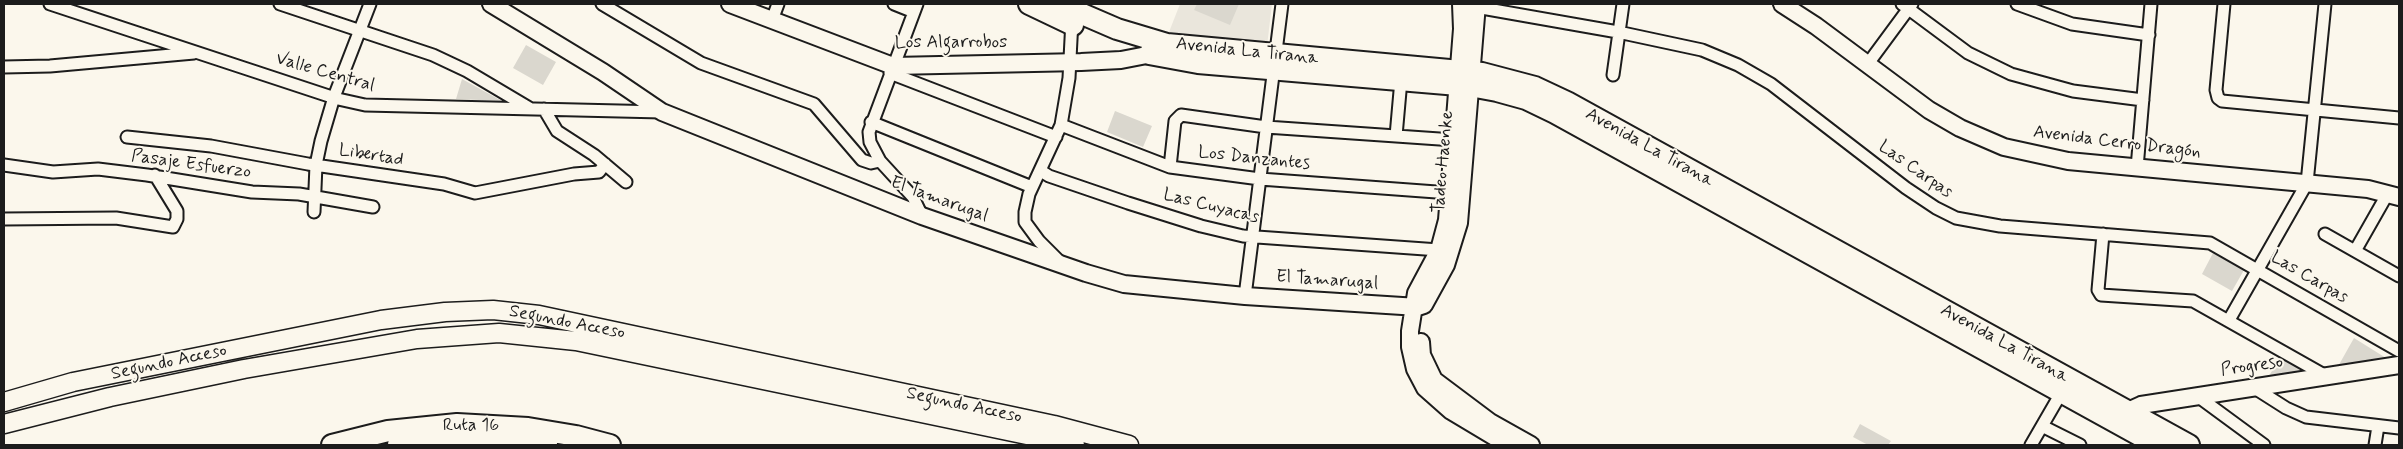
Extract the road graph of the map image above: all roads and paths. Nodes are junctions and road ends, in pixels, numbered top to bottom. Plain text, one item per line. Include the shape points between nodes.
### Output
1 (50, 4) edge
2 (280, 4) edge
3 (370, 4) edge
4 (491, 4) edge
5 (602, 4) edge
6 (730, 4) edge
7 (778, 4) edge
8 (894, 4) edge
9 (1029, 4) edge
10 (1282, 4) edge
11 (1623, 4) edge
12 (1782, 4) edge
13 (2017, 4) edge
14 (2151, 4) edge
15 (2224, 4) edge
16 (2325, 4) edge
17 (1471, 5) edge
18 (1907, 5) edge
19 (916, 8) edge
20 (1071, 11) edge
21 (772, 20) junction
22 (361, 30) junction
23 (1618, 32) junction
24 (2149, 35) junction
25 (201, 53) junction
26 (1152, 54) junction
27 (1070, 62) junction
28 (1274, 63) junction
29 (1867, 65) junction
30 (4, 67) edge
31 (892, 70) junction
32 (1613, 75) dead end
33 (1464, 78) junction
34 (1401, 80) junction
35 (334, 97) junction
36 (2143, 100) junction
37 (538, 109) junction
38 (2314, 110) junction
39 (662, 112) junction
40 (2399, 118) edge
41 (872, 122) junction
42 (1061, 125) junction
43 (1266, 127) junction
44 (1396, 136) junction
45 (127, 137) dead end
46 (1056, 137) junction
47 (1454, 140) junction
48 (880, 160) junction
49 (605, 164) junction
50 (4, 165) edge
51 (316, 165) junction
52 (1170, 167) junction
53 (2138, 168) junction
54 (1041, 171) junction
55 (155, 175) junction
56 (1260, 179) junction
57 (626, 182) dead end
58 (2307, 183) junction
59 (1032, 187) junction
60 (1450, 193) junction
61 (2394, 195) edge
62 (313, 196) junction
63 (373, 207) dead end
64 (314, 212) dead end
65 (922, 216) junction
66 (4, 219) edge
67 (2103, 234) junction
68 (2325, 234) dead end
69 (1252, 237) junction
70 (1439, 250) junction
71 (2355, 251) junction
72 (1061, 264) junction
73 (2258, 269) junction
74 (2399, 276) edge
75 (1245, 296) junction
76 (1418, 302) junction
77 (2229, 320) junction
78 (2399, 351) edge
79 (2399, 365) edge
80 (2326, 376) junction
81 (2065, 386) junction
82 (2253, 387) junction
83 (2196, 396) junction
84 (4, 402) edge
85 (2124, 419) junction
86 (4, 424) edge
87 (2042, 426) junction
88 (2378, 426) junction
89 (2399, 428) edge
90 (332, 445) edge
91 (398, 445) edge
92 (552, 445) edge
93 (610, 445) edge
94 (1075, 445) edge
95 (1128, 445) edge
96 (1508, 445) edge
97 (1531, 445) edge
98 (2031, 445) edge
99 (2080, 445) edge
100 (2157, 445) edge
101 (2189, 445) edge
102 (2264, 445) edge
103 (2375, 445) edge

1 - 25 street, Valle Central
2 - 22 street
3 - 22 street
4 - 39 street, El Tamarugal
5 - 48 street via 701,63 814,104 862,160 871,163
6 - 21 street, Los Algarrobos
7 - 21 street
8 - 19 street
9 - 20 highway, Avenida La Tirana
10 - 28 street
11 - 23 street
12 - 29 street, Avenida Cerro Dragón
13 - 24 street via 2072,24
14 - 24 street
15 - 38 street via 2216,90 2218,98 2226,103
16 - 38 street
17 - 23 street, Las Carpas
17 - 33 street, Tadeo Haenke
18 - 29 street
18 - 36 street via 1968,52 2011,74 2073,91
19 - 31 street
20 - 26 highway, Avenida La Tirana via 1112,42
20 - 27 street
20 - 28 highway, Avenida La Tirana via 1167,44
21 - 31 street, Los Algarrobos
22 - 35 street
22 - 37 street via 444,60
23 - 32 street
23 - 67 street, Las Carpas via 1702,50 1738,65 1787,95 1906,188 1956,218
24 - 36 street
25 - 30 street
25 - 35 street, Valle Central
26 - 27 street, Los Algarrobos via 1122,60
26 - 28 highway, Avenida La Tirana via 1198,63
27 - 31 street, Los Algarrobos
27 - 42 street
28 - 33 highway, Avenida La Tirana
28 - 34 highway, Avenida La Tirana
28 - 43 street
29 - 53 street, Avenida Cerro Dragón via 1929,110 1989,141 2052,158
31 - 41 street
31 - 46 street
33 - 34 highway, Avenida La Tirana
33 - 47 street, Tadeo Haenke
33 - 76 street, Tadeo Haenke via 1459,223 1446,265
33 - 81 highway, Avenida La Tirana via 1555,112
34 - 44 street
35 - 37 street, Valle Central via 381,107
35 - 51 street
36 - 53 street
37 - 39 street, Valle Central
37 - 49 street via 557,132
38 - 40 street
38 - 58 street
39 - 65 street, El Tamarugal
41 - 48 street via 870,142
41 - 59 street
42 - 46 street
42 - 52 street, Los Danzantes
43 - 44 street
43 - 52 street via 1180,115 1175,120
43 - 56 street
44 - 47 street
45 - 51 street, Libertad via 211,146
46 - 54 street
47 - 60 street, Tadeo Haenke
48 - 65 street via 913,197
49 - 51 street, Libertad via 599,172 483,193
49 - 57 street
50 - 55 street, Pasaje Esfuerzo via 53,172 98,169
51 - 62 street
52 - 56 street, Los Danzantes
53 - 58 street, Avenida Cerro Dragón
54 - 59 street
54 - 69 street, Las Cuyacas via 1201,226
55 - 62 street, Pasaje Esfuerzo via 252,192
55 - 66 street via 177,210 173,227 116,218
56 - 60 street, Los Danzantes
56 - 69 street
58 - 61 street, Avenida Cerro Dragón
58 - 73 street
59 - 72 street via 1025,222
60 - 70 street, Tadeo Haenke
61 - 71 street
62 - 63 street, Pasaje Esfuerzo
62 - 64 street
65 - 72 street, El Tamarugal
67 - 73 street, Las Carpas via 2210,243
67 - 77 street via 2098,290 2101,295 2193,301
68 - 71 street
69 - 70 street, Las Cuyacas
69 - 75 street
70 - 76 street, Tadeo Haenke
71 - 74 street
72 - 75 street, El Tamarugal via 1124,284
73 - 77 street
73 - 78 street, Las Carpas
75 - 76 street, El Tamarugal
76 - 96 street via 1410,330 1410,347 1415,368 1425,388 1450,411
76 - 97 street via 1422,355 1434,380 1490,422
77 - 80 street
79 - 80 street, Progreso
80 - 82 street, Progreso
81 - 85 highway, Avenida La Tirana
81 - 87 street
82 - 83 street, Progreso
82 - 88 street via 2300,415
83 - 85 street, Progreso via 2141,404
83 - 102 street
84 - 95 main road, Segundo Acceso via 73,382 381,320 493,310 539,315 1054,425
85 - 100 highway, Avenida La Tirana
85 - 101 highway, Avenida La Tirana
86 - 94 main road, Segundo Acceso via 78,404 244,369 417,339 499,333 576,341
87 - 98 street
87 - 99 street
88 - 89 street
88 - 103 street
90 - 93 highway, Ruta 16 via 395,430 457,424 528,428
91 - 92 highway, Ruta 16 via 476,438

